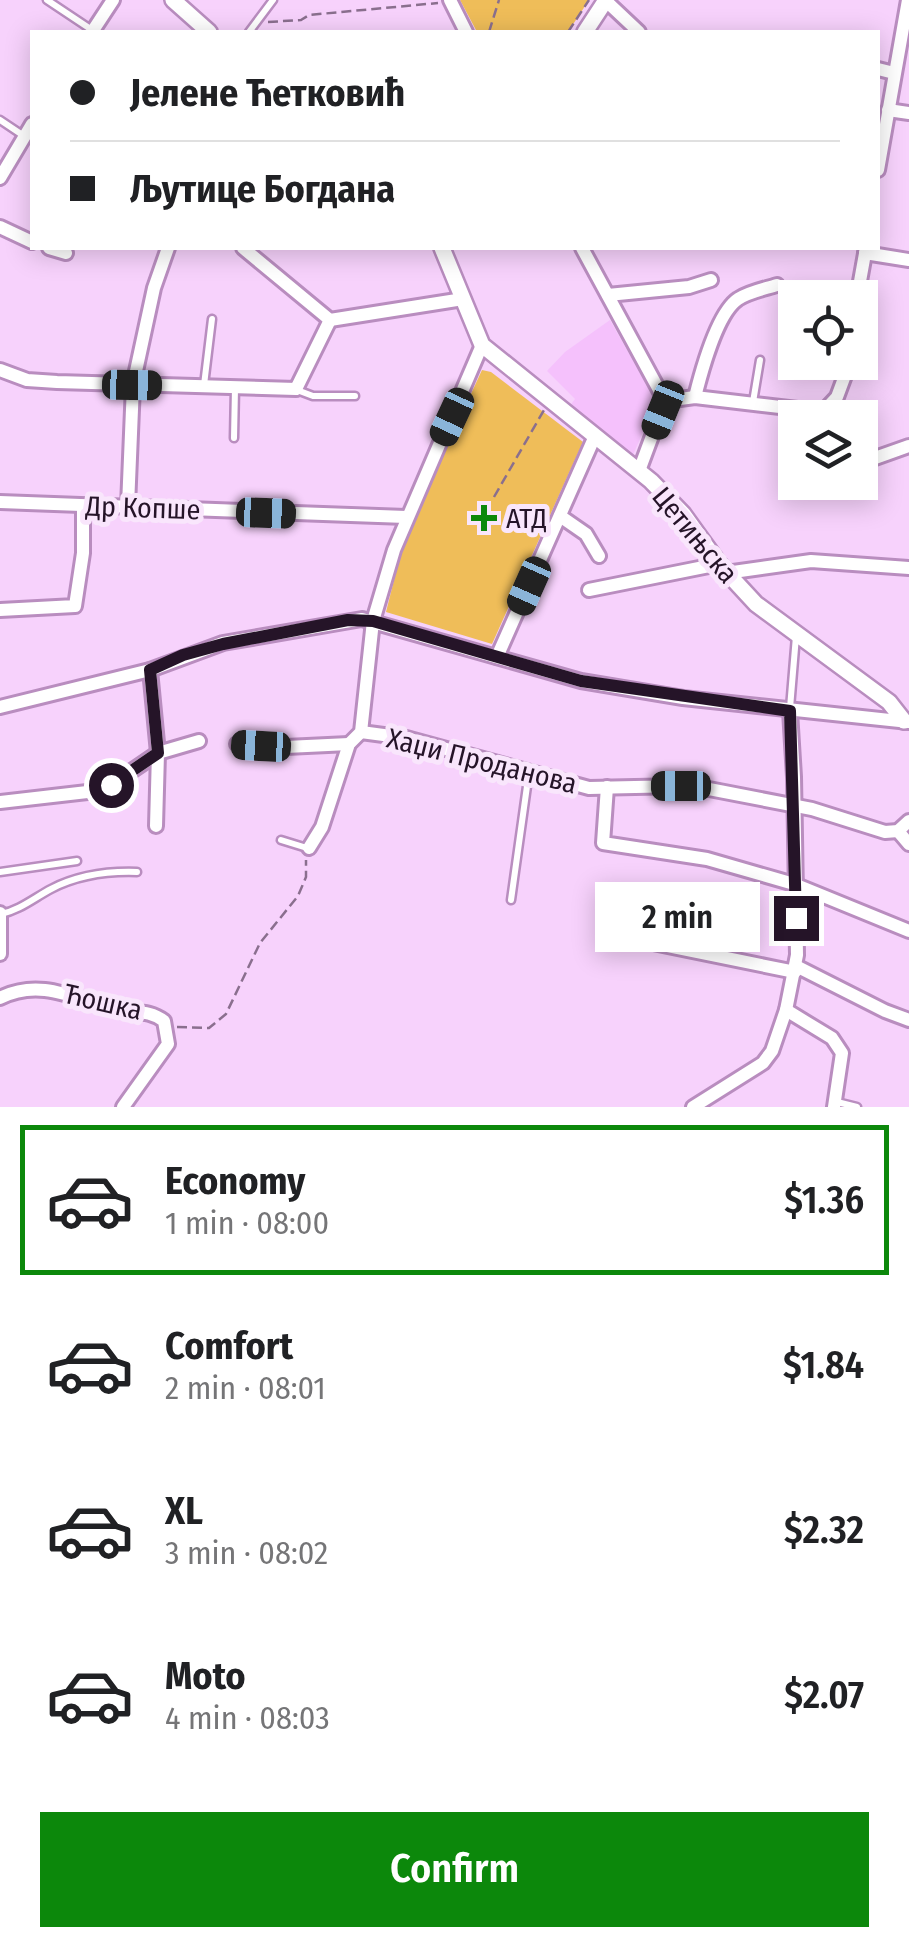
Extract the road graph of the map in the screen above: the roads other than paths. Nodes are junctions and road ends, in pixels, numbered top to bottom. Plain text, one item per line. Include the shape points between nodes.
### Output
1 (47, 0) edge
2 (113, 0) edge
3 (173, 0) edge
4 (273, 0) edge
5 (908, 0) edge
6 (450, 1) edge
7 (606, 1) edge
8 (89, 30) edge
9 (93, 30) edge
10 (207, 30) edge
11 (251, 30) edge
12 (465, 30) edge
13 (586, 30) edge
14 (637, 30) edge
15 (880, 70) edge
16 (894, 72) junction
17 (888, 110) junction
18 (909, 114) edge
19 (0, 120) edge
20 (29, 130) edge
21 (880, 158) edge
22 (0, 178) edge
23 (0, 227) edge
24 (30, 241) edge
25 (56, 250) edge
26 (167, 250) edge
27 (245, 250) edge
28 (443, 250) edge
29 (583, 250) edge
30 (865, 250) edge
31 (66, 253) dead end
32 (909, 260) edge
33 (711, 280) dead end
34 (860, 280) edge
35 (776, 285) dead end
36 (608, 296) junction
37 (463, 299) junction
38 (212, 319) dead end
39 (330, 320) junction
40 (482, 345) junction
41 (760, 360) dead end
42 (0, 370) edge
43 (132, 385) junction
44 (204, 386) junction
45 (236, 386) junction
46 (296, 389) junction
47 (355, 396) dead end
48 (695, 397) junction
49 (665, 402) junction
50 (752, 403) junction
51 (778, 407) edge
52 (595, 436) junction
53 (234, 438) dead end
54 (909, 446) edge
55 (878, 457) edge
56 (638, 472) junction
57 (0, 502) edge
58 (83, 506) junction
59 (128, 506) junction
60 (560, 516) junction
61 (406, 518) junction
62 (599, 556) dead end
63 (722, 568) junction
64 (909, 568) edge
65 (589, 590) dead end
66 (0, 610) edge
67 (373, 621) junction
68 (796, 634) junction
69 (498, 657) junction
70 (150, 670) junction
71 (0, 706) edge
72 (790, 711) junction
73 (907, 718) edge
74 (361, 732) junction
75 (199, 741) dead end
76 (237, 744) dead end
77 (350, 744) junction
78 (158, 753) junction
79 (530, 771) junction
80 (608, 787) junction
81 (0, 802) edge
82 (793, 804) junction
83 (156, 826) dead end
84 (904, 826) edge
85 (282, 840) dead end
86 (909, 844) edge
87 (309, 848) joint
88 (77, 860) dead end
89 (0, 872) edge
90 (137, 872) dead end
91 (794, 884) junction
92 (511, 900) dead end
93 (0, 914) edge
94 (909, 931) edge
95 (604, 933) dead end
96 (0, 954) edge
97 (795, 969) junction
98 (0, 998) edge
99 (786, 1010) junction
100 (909, 1020) edge
101 (711, 1102) edge
102 (835, 1104) edge
103 (123, 1107) edge
104 (693, 1107) edge
105 (857, 1107) edge

1 - 8 lane
2 - 9 street
3 - 10 street
4 - 11 lane
5 - 16 street
6 - 12 street
7 - 13 street
7 - 14 street
15 - 16 street
16 - 17 street
17 - 18 street
17 - 21 street
19 - 20 lane
20 - 22 street
23 - 24 street
25 - 31 street
26 - 43 street
27 - 39 street
28 - 37 street
29 - 36 street
30 - 32 street
30 - 34 street
33 - 36 street
35 - 48 street via 731,306
36 - 49 street
37 - 39 street
37 - 40 street
38 - 44 lane
39 - 46 street
40 - 52 street, Цетињска
40 - 61 street
41 - 50 lane
42 - 43 street via 27,380
43 - 44 street
43 - 59 street
44 - 45 street
45 - 46 street
45 - 53 lane
46 - 47 lane
48 - 49 street
48 - 50 street
49 - 56 street
50 - 51 street
52 - 56 street, Цетињска
52 - 60 street
54 - 55 street
56 - 63 street, Цетињска via 683,514
57 - 58 street, Др Копше
58 - 59 street, Др Копше
58 - 66 street via 75,606
59 - 61 street, Др Копше
60 - 62 street via 586,534
60 - 69 street
61 - 67 street
63 - 64 street via 812,561
63 - 65 street
63 - 68 street, Цетињска
67 - 69 street
67 - 70 street via 223,644
67 - 74 street
68 - 72 lane
68 - 73 street, Цетињска
69 - 72 street via 581,681
70 - 71 street
70 - 78 street
72 - 73 street
72 - 82 street
74 - 77 street
74 - 79 street, Хаџи Проданова
75 - 78 street
76 - 77 street
77 - 87 street
78 - 81 street via 96,791
78 - 83 street
79 - 80 street, Хаџи Проданова
79 - 92 lane
80 - 82 street, Хаџи Проданова via 681,786
80 - 91 street via 604,843 707,858
82 - 84 street, Хаџи Проданова via 885,832
82 - 91 street
84 - 86 street, Хаџи Проданова
85 - 87 lane
88 - 89 lane
90 - 93 lane via 70,881
91 - 94 street
91 - 97 street
93 - 96 street
95 - 97 street
97 - 99 street
97 - 100 street
98 - 103 street, Ћошка via 22,988 55,990 164,1020 165,1049
99 - 101 street via 767,1059
99 - 102 street via 839,1046
101 - 104 street
102 - 105 lane

